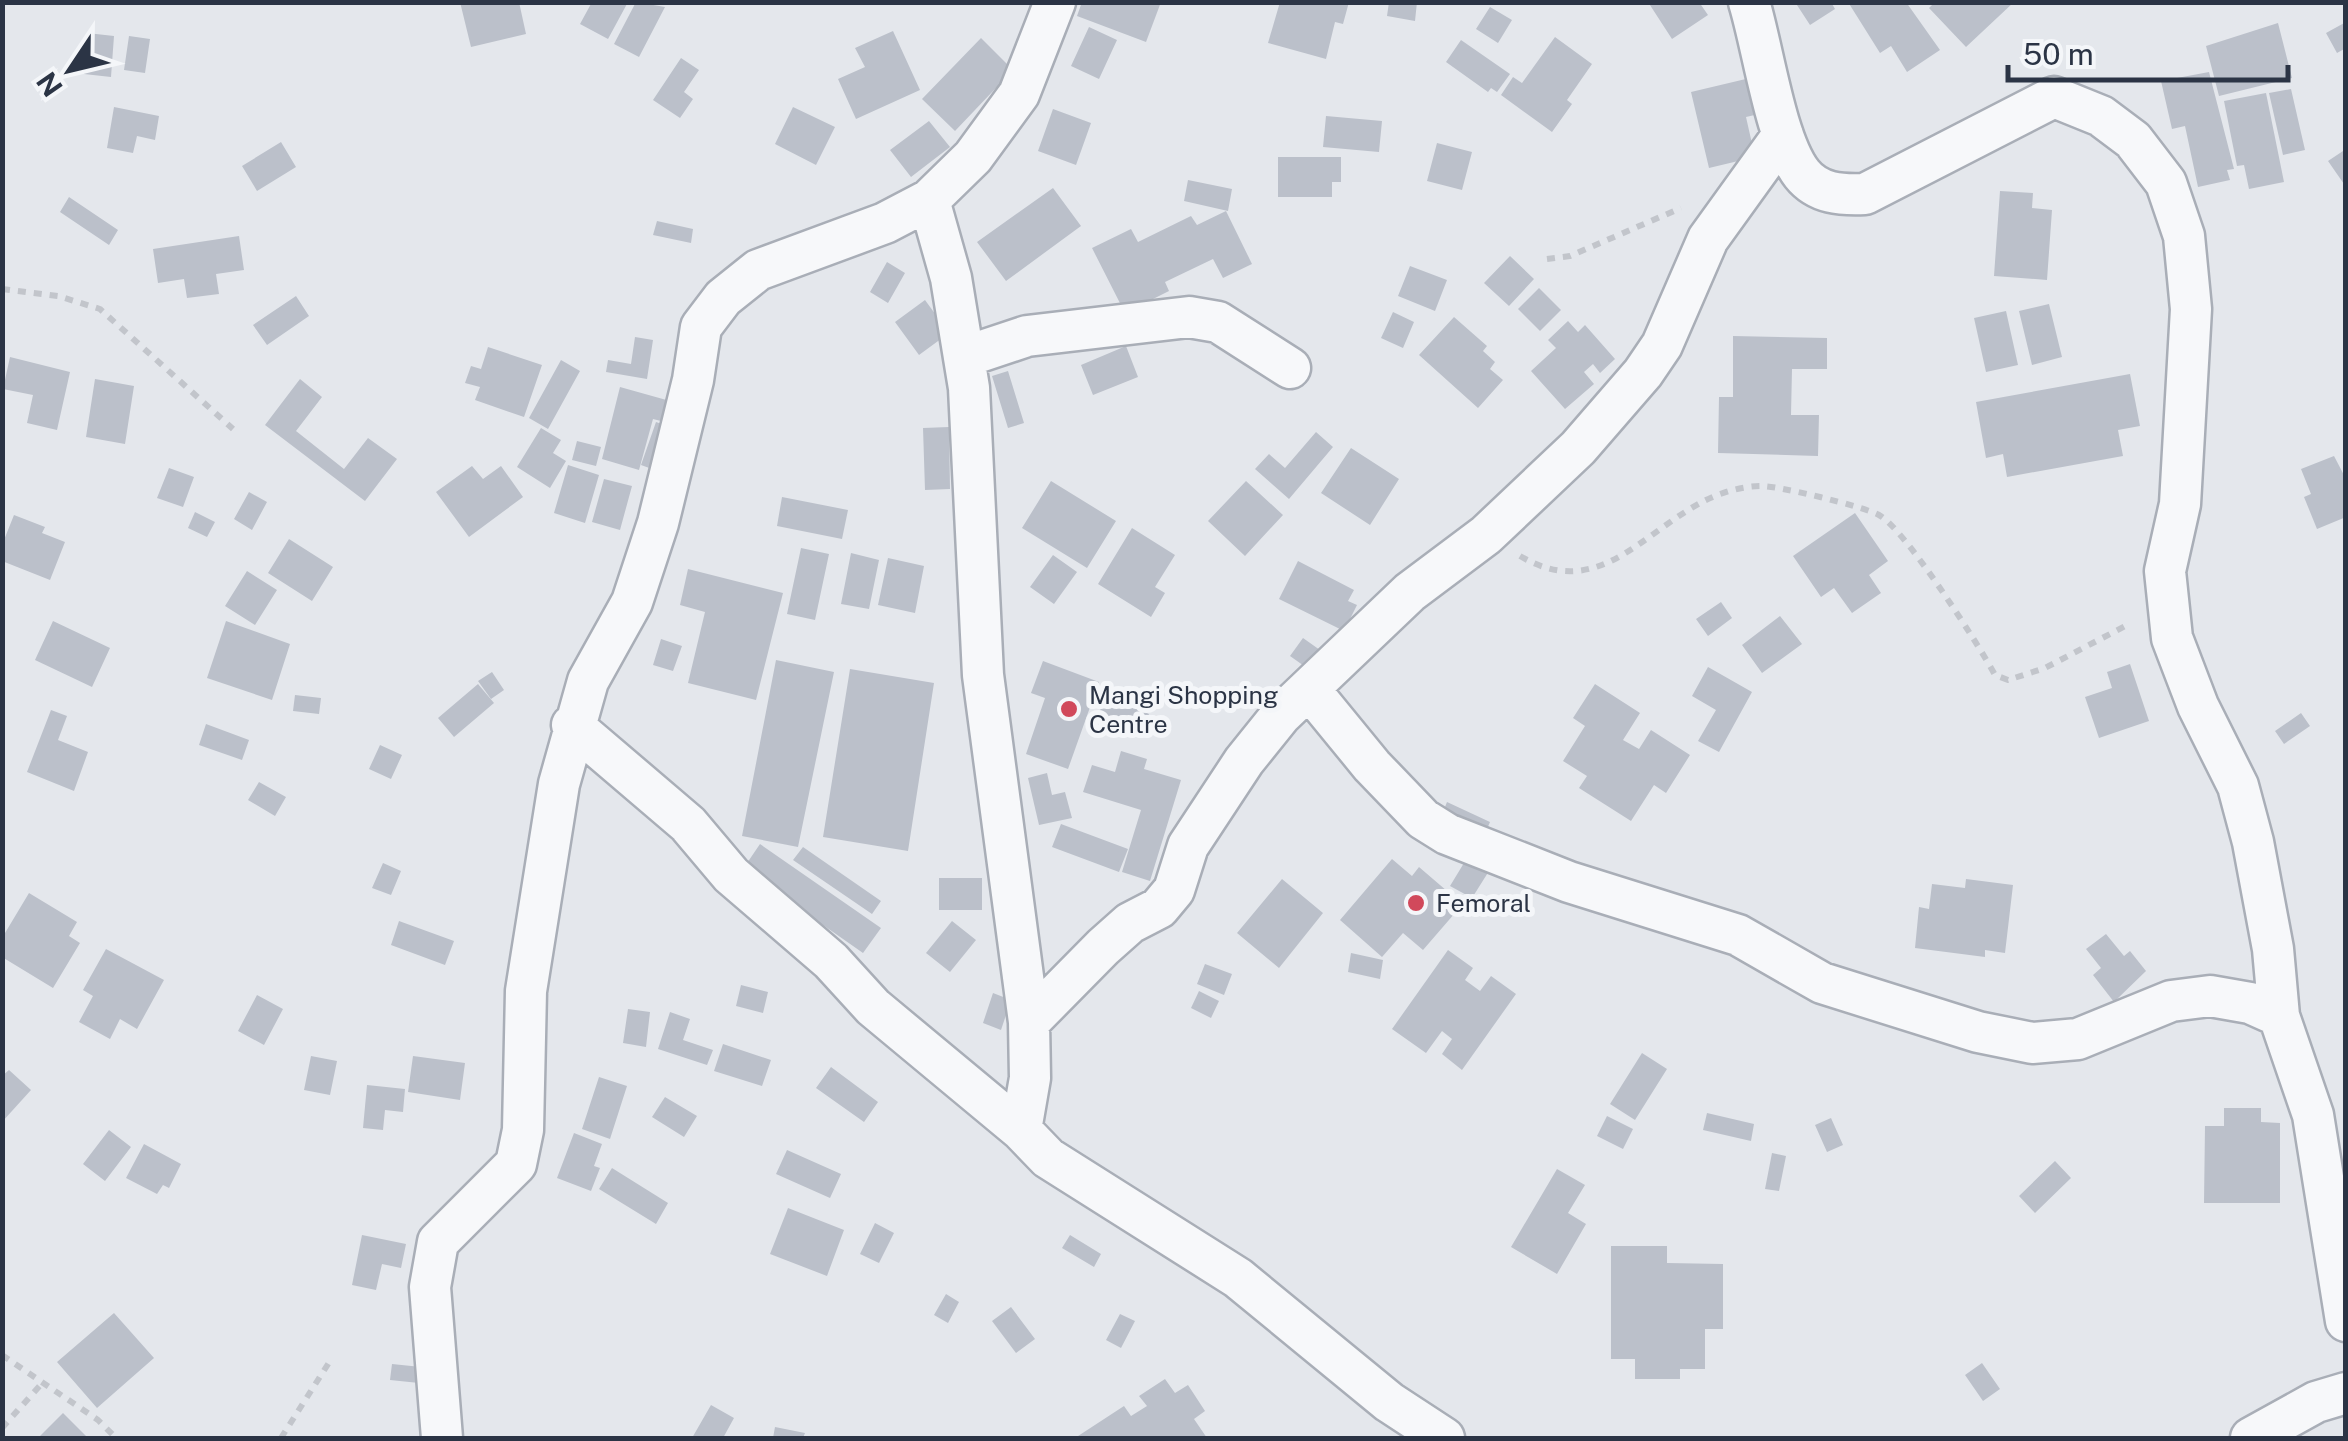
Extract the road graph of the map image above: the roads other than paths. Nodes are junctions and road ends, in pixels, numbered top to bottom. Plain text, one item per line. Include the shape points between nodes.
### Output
1 (1055, 2) edge
2 (1749, 2) edge
3 (1784, 136) junction
4 (929, 200) junction
5 (964, 357) junction
6 (1290, 368) dead end
7 (1308, 688) junction
8 (572, 726) junction
9 (2279, 1016) junction
10 (1029, 1022) junction
11 (1021, 1130) junction
12 (2346, 1321) edge
13 (2346, 1393) edge
14 (442, 1438) edge
15 (1444, 1438) edge
16 (2251, 1438) edge

1 - 4 street via 1019,94 974,157
2 - 3 street
3 - 7 street via 1708,239 1643,373 1578,448 1486,536 1410,592
3 - 9 street via 1802,173 1836,195 1866,194 2054,97 2101,116 2133,140 2166,183 2184,236 2191,309 2180,504 2165,571 2172,638 2238,786 2273,949
4 - 5 street
4 - 8 street via 758,270 701,327 658,523 632,602 588,681
5 - 6 street via 1026,336 1189,317 1218,322
5 - 10 street via 976,469 983,675
7 - 9 street via 1372,766 1423,819 1447,834 1569,882 1738,935 1822,983 2032,1043 2078,1039 2171,1001 2210,996
7 - 10 street via 1220,798 1159,908 1130,923
8 - 11 street via 688,824 731,875 929,1058
8 - 14 street via 526,991 523,1130 516,1164 438,1242 430,1287
9 - 12 street via 2313,1115
10 - 11 street via 1030,1078
11 - 15 street via 1048,1158 1238,1278 1389,1402
13 - 16 street

